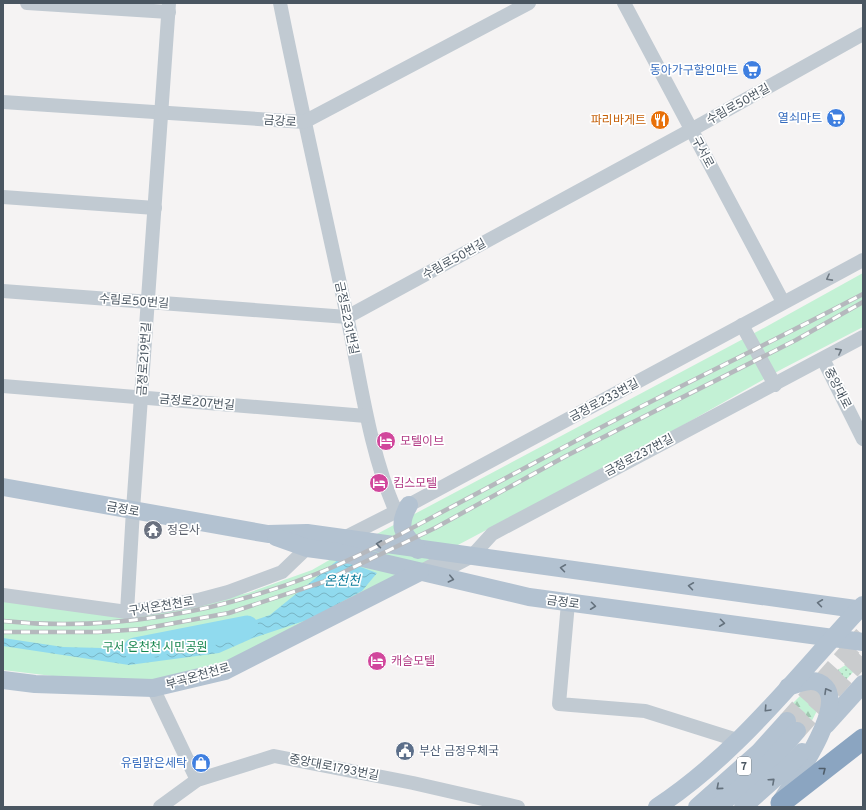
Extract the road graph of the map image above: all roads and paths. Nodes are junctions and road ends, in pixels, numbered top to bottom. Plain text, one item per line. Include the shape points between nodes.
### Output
1 (26, 3) edge
2 (280, 3) edge
3 (529, 3) edge
4 (624, 3) edge
5 (169, 8) edge
6 (863, 34) edge
7 (3, 102) edge
8 (162, 113) junction
9 (304, 122) junction
10 (691, 130) junction
11 (3, 197) edge
12 (155, 208) junction
13 (863, 260) edge
14 (3, 291) edge
15 (148, 302) junction
16 (783, 302) junction
17 (347, 317) junction
18 (744, 329) junction
19 (863, 337) edge
20 (823, 359) junction
21 (775, 385) junction
22 (3, 386) edge
23 (141, 398) junction
24 (366, 416) junction
25 (863, 439) edge
26 (3, 487) edge
27 (403, 508) junction
28 (133, 510) junction
29 (268, 534) junction
30 (346, 544) junction
31 (307, 548) junction
32 (418, 550) junction
33 (472, 556) junction
34 (417, 571) junction
35 (3, 596) edge
36 (568, 603) junction
37 (862, 609) edge
38 (128, 612) junction
39 (831, 638) junction
40 (863, 642) edge
41 (3, 680) edge
42 (863, 684) edge
43 (788, 687) junction
44 (153, 688) junction
45 (824, 728) junction
46 (863, 739) edge
47 (738, 740) junction
48 (197, 780) junction
49 (779, 805) edge
50 (160, 807) edge
51 (518, 807) edge
52 (657, 807) edge
53 (697, 807) edge
54 (718, 807) edge
55 (743, 807) edge

1 - 5 street
2 - 9 street, 금정로231번길
3 - 9 street, 금강로
4 - 10 street, 구서로
5 - 8 street, 금정로219번길
6 - 10 street, 수림로50번길
7 - 8 street, 금강로
8 - 9 street, 금강로
8 - 12 street, 금정로219번길
9 - 17 street, 금정로231번길
10 - 16 street, 구서로
10 - 17 street, 수림로50번길
11 - 12 street
12 - 15 street, 금정로219번길
13 -> 16 street, 금정로233번길
14 - 15 street, 수림로50번길
15 - 17 street, 수림로50번길
15 - 23 street, 금정로219번길
16 - 18 street, 금정로233번길
17 - 24 street, 금정로231번길
18 - 21 street
18 - 27 street, 금정로233번길
20 -> 19 street, 금정로237번길
20 - 21 street, 금정로237번길
20 - 25 street, 중앙대로
21 - 33 street, 금정로237번길 via 492,534
22 - 23 street, 금정로207번길
23 - 24 street, 금정로207번길
23 - 28 street, 금정로219번길
24 - 27 street, 금정로231번길 via 386,490
26 - 28 main road, 금정로
27 - 30 street, 금정로233번길
27 - 32 main road via 402,529
28 - 29 main road, 금정로
28 - 38 street, 금정로219번길
29 - 30 main road, 금정로 via 307,533
29 - 31 main road, 금정로
30 - 31 main road, 금정로
32 -> 30 main road, 금정로
30 - 34 main road, 금정로
31 - 38 street, 구서온천천로 via 282,572 228,592
32 - 33 main road, 금정로
33 - 34 street, 금정로237번길 via 455,565 435,564
37 -> 33 main road, 금정로
34 -> 36 main road, 금정로 via 529,598
34 - 44 main road, 부곡온천천로 via 225,671
35 - 38 street, 구서온천천로
36 -> 39 main road, 금정로
36 - 47 street via 559,704 645,711
37 - 39 main road
39 - 40 main road, 금정로
39 - 43 main road
41 - 44 main road, 부곡온천천로 via 35,684
42 - 45 main road
45 -> 43 main road via 831,707 827,689 813,681
43 -> 47 main road
44 - 48 street
45 - 49 main road
55 -> 45 main road via 790,765
49 -> 46 highway
47 - 52 main road via 681,791
48 - 50 street, 중앙대로1793번길
48 - 51 street, 중앙대로1793번길 via 274,756
54 -> 53 main road, 7 via 770,762 792,726

